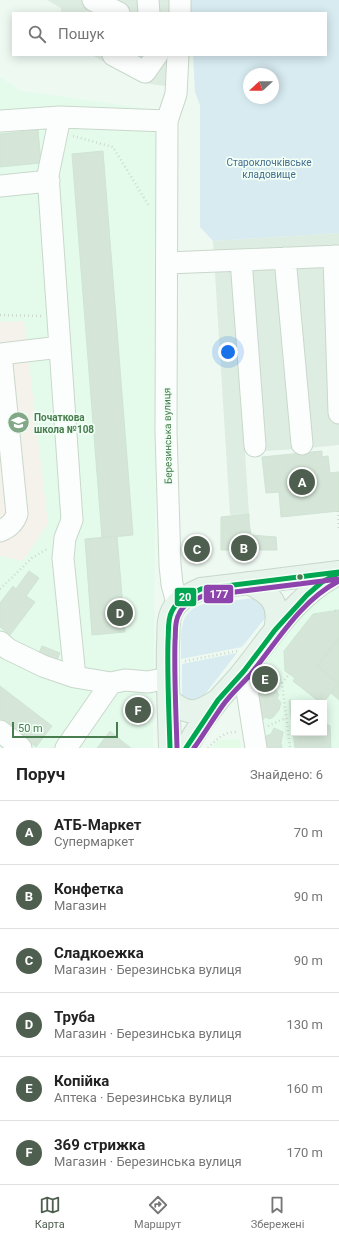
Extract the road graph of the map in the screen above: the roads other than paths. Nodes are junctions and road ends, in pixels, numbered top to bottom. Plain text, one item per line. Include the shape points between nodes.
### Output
1 (93, 0) edge
2 (148, 0) edge
3 (180, 0) edge
4 (117, 12) edge
5 (149, 12) edge
6 (180, 12) edge
7 (115, 56) edge
8 (156, 56) edge
9 (159, 56) edge
10 (177, 59) edge
11 (0, 121) edge
12 (167, 121) junction
13 (58, 125) junction
14 (49, 181) junction
15 (0, 186) edge
16 (337, 256) edge
17 (285, 258) junction
18 (240, 260) junction
19 (167, 263) junction
20 (60, 346) junction
21 (0, 354) edge
22 (339, 413) edge
23 (302, 444) dead end
24 (255, 446) dead end
25 (0, 531) edge
26 (339, 572) edge
27 (248, 583) junction
28 (177, 604) junction
29 (274, 630) junction
30 (0, 642) edge
31 (173, 670) junction
32 (244, 671) junction
33 (75, 677) junction
34 (112, 683) junction
35 (169, 700) junction
36 (218, 700) junction
37 (90, 714) junction
38 (0, 732) edge
39 (21, 748) edge
40 (66, 748) edge
41 (76, 748) edge
42 (170, 748) edge
43 (186, 748) edge
44 (256, 748) edge

1 - 4 street
2 - 5 street
3 - 6 street
7 - 8 street via 145,72
9 - 10 street via 167,60
10 - 12 street, Березинська вулиця via 176,94
11 - 13 street
12 - 13 street
12 - 19 street, Березинська вулиця
13 - 14 street
14 - 15 street
14 - 20 street
16 - 17 street
16 - 22 street
17 - 18 street
17 - 23 street
18 - 19 street
18 - 24 street
19 - 28 street, Березинська вулиця via 166,432 170,565
20 - 21 street
20 - 33 street via 72,520 65,538 64,558
21 - 25 street via 17,514 10,526
26 - 27 main road
26 - 29 main road via 307,595
27 - 28 main road via 201,589
27 - 29 main road via 268,595 274,602 277,620
28 - 31 main road via 169,623
29 - 32 main road
30 - 33 street via 43,666
31 - 34 street via 148,682 124,680
31 - 35 main road
32 - 36 main road
32 - 44 street
33 - 34 street
34 - 37 street
35 - 36 main road via 188,711 207,707
35 - 42 main road
36 - 43 main road
37 - 40 street
37 - 41 street
38 - 39 street

